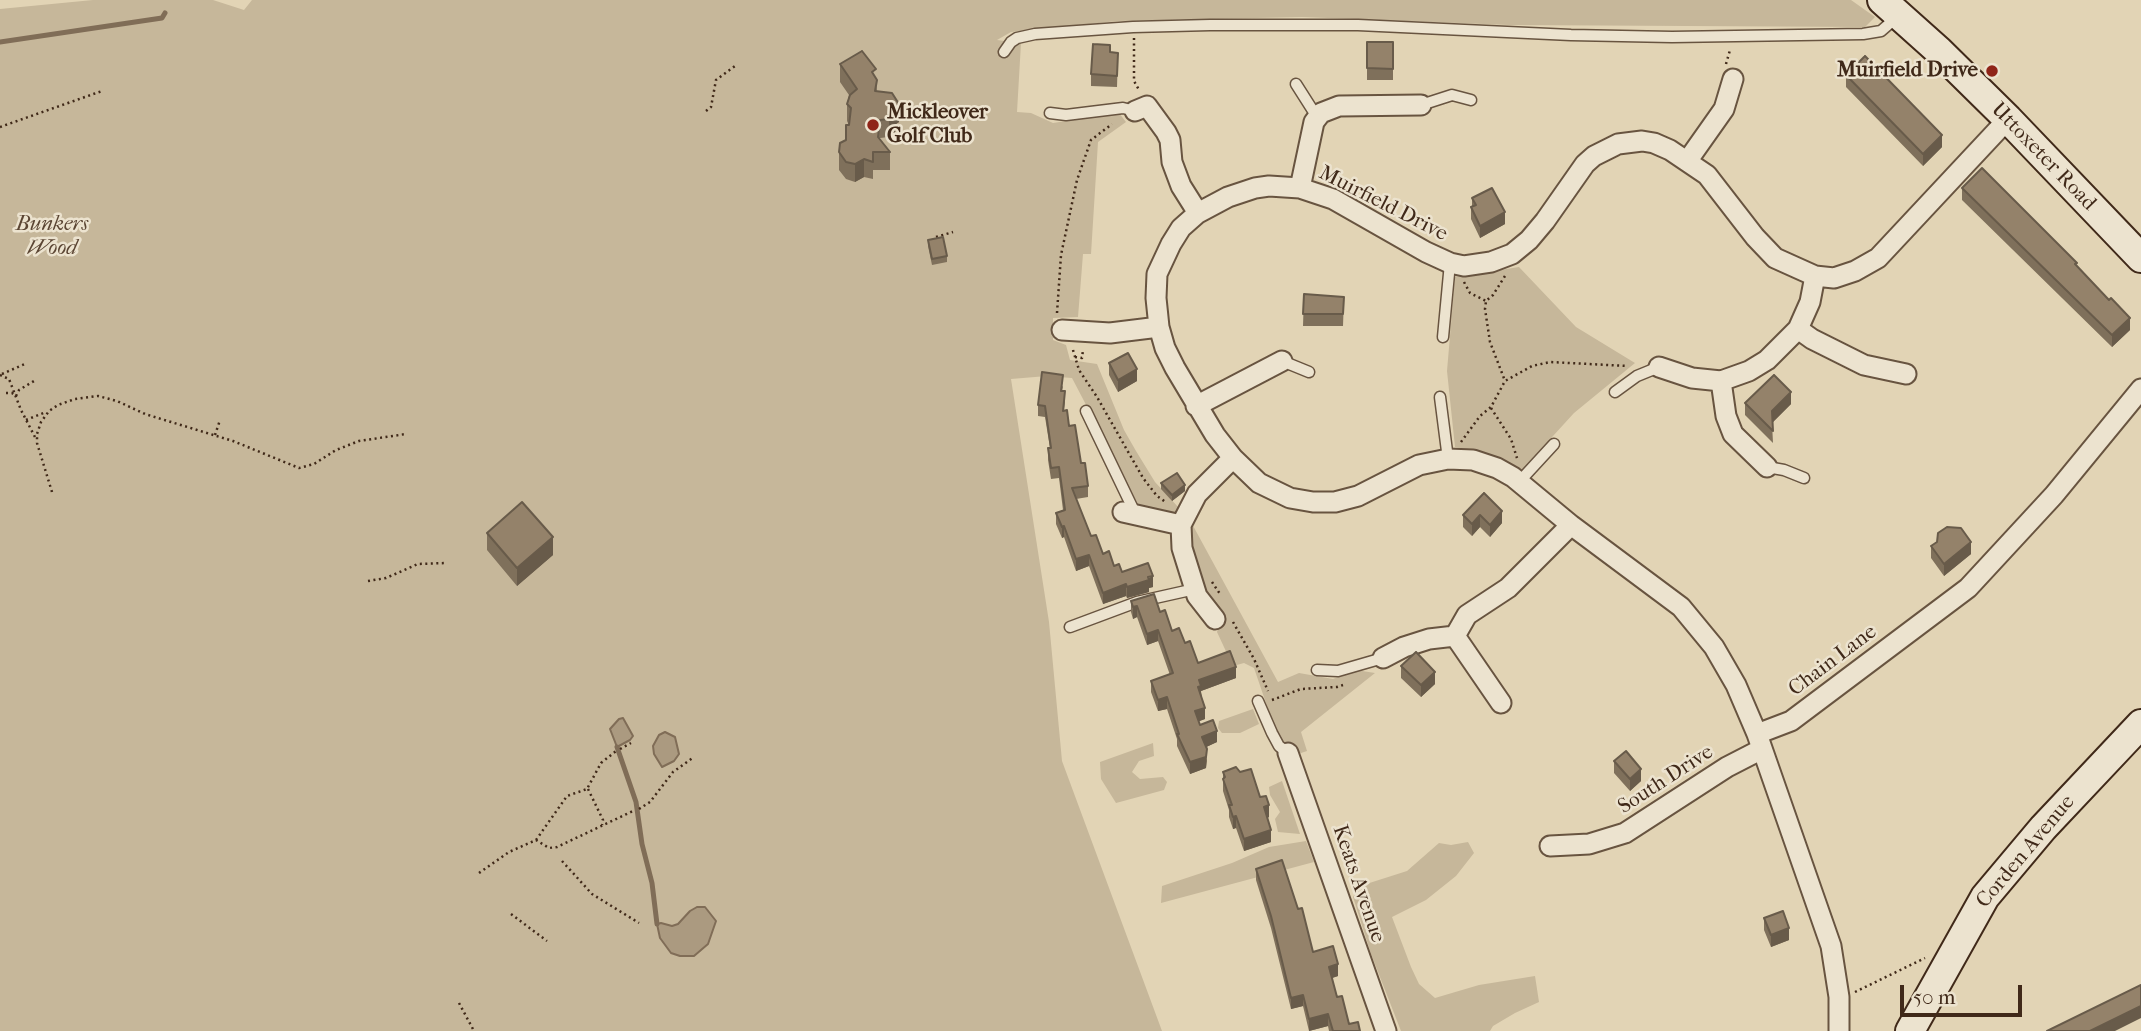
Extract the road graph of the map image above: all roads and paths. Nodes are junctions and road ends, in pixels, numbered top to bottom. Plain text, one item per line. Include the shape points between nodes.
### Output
1 (1891, 7) edge
2 (1133, 27) junction
3 (1734, 36) junction
4 (1004, 52) dead end
5 (735, 66) dead end
6 (1733, 79) joint
7 (1296, 85) dead end
8 (102, 91) dead end
9 (1471, 100) dead end
10 (1421, 106) joint
11 (1139, 109) junction
12 (706, 111) dead end
13 (1050, 113) dead end
14 (1317, 117) junction
15 (2008, 119) junction
16 (0, 127) edge
17 (1688, 160) junction
18 (1300, 187) junction
19 (1198, 213) junction
20 (953, 232) dead end
21 (936, 237) edge
22 (1512, 254) junction
23 (2141, 258) edge
24 (1454, 264) junction
25 (1815, 276) junction
26 (1486, 301) junction
27 (1159, 327) junction
28 (1798, 329) junction
29 (1062, 330) joint
30 (1443, 337) dead end
31 (1079, 347) junction
32 (1282, 361) joint
33 (27, 363) dead end
34 (1659, 367) junction
35 (1309, 372) dead end
36 (1906, 374) dead end
37 (1, 375) edge
38 (34, 381) dead end
39 (1505, 381) junction
40 (1721, 381) junction
41 (2141, 388) edge
42 (1615, 392) dead end
43 (6, 393) dead end
44 (16, 396) junction
45 (1440, 397) dead end
46 (1196, 406) junction
47 (1491, 407) junction
48 (49, 411) junction
49 (1086, 411) dead end
50 (26, 419) junction
51 (220, 421) dead end
52 (407, 433) dead end
53 (215, 435) junction
54 (36, 439) junction
55 (1554, 444) dead end
56 (1233, 458) junction
57 (1452, 458) junction
58 (1767, 467) joint
59 (1804, 478) dead end
60 (1516, 479) junction
61 (52, 492) dead end
62 (1130, 514) joint
63 (1183, 520) junction
64 (1571, 525) junction
65 (446, 563) dead end
66 (368, 581) dead end
67 (1203, 584) junction
68 (1221, 596) dead end
69 (1220, 621) joint
70 (1070, 627) dead end
71 (1455, 636) junction
72 (1383, 658) joint
73 (1317, 670) dead end
74 (1258, 701) dead end
75 (1501, 703) dead end
76 (1275, 708) dead end
77 (2141, 724) edge
78 (1760, 741) junction
79 (631, 743) dead end
80 (1288, 753) joint
81 (694, 757) dead end
82 (587, 789) junction
83 (639, 809) dead end
84 (633, 811) dead end
85 (602, 825) junction
86 (536, 840) junction
87 (1550, 846) dead end
88 (562, 861) dead end
89 (479, 873) dead end
90 (511, 914) dead end
91 (639, 923) dead end
92 (547, 941) dead end
93 (1930, 956) dead end
94 (1839, 997) junction
95 (459, 1003) dead end
96 (474, 1031) edge
97 (1386, 1031) edge
98 (1839, 1031) edge
99 (1910, 1031) edge

1 - 3 lane via 1881,31
1 - 15 main road, Uttoxeter Road
2 - 3 lane via 1345,25 1572,35
2 - 4 lane via 1035,34 1017,38
2 - 11 path
3 - 6 path via 1726,67
5 - 12 path via 716,80
6 - 17 street via 1724,109
7 - 14 lane
8 - 16 path
9 - 10 lane via 1451,95
10 - 14 street via 1399,113 1339,106
11 - 13 lane
11 - 19 street via 1147,106 1166,132 1181,186
11 - 29 path via 1100,131 1084,156 1061,255 1056,330
14 - 18 street
15 - 23 main road, Uttoxeter Road
15 - 25 street, Muirfield Drive via 1878,258 1835,278
17 - 22 street, Muirfield Drive via 1642,141 1604,150 1585,164 1545,221
17 - 25 street, Muirfield Drive via 1707,175 1775,258
18 - 19 street, Muirfield Drive via 1255,188
18 - 24 street, Muirfield Drive via 1333,199
19 - 27 street, Muirfield Drive via 1181,228 1157,274
20 - 21 path
22 - 24 street, Muirfield Drive via 1490,262
22 - 26 path via 1515,268
24 - 26 path via 1470,293
24 - 30 lane
25 - 28 street
26 - 39 path via 1490,342
27 - 31 street via 1110,333
27 - 46 street, Muirfield Drive
28 - 36 street via 1864,365 1875,377
28 - 40 street via 1767,360
29 - 31 street
31 - 63 path via 1079,370 1143,478
32 - 35 lane
32 - 46 street
33 - 37 path
34 - 39 path via 1550,362
34 - 40 street
34 - 42 lane
37 - 44 path via 9,379
38 - 44 path
39 - 47 path
40 - 58 street via 1733,434
41 - 78 street, Chain Lane via 2054,495 1968,588
43 - 44 path
44 - 50 path
45 - 57 lane
46 - 56 street, Muirfield Drive
47 - 57 path via 1470,428
47 - 60 path via 1511,439
48 - 50 path
48 - 53 path via 69,400 98,396
48 - 54 path
49 - 62 lane
50 - 54 path
51 - 53 path
52 - 53 path via 359,441 299,468
54 - 61 path
55 - 60 lane
56 - 57 street, Muirfield Drive via 1268,489 1313,502 1358,496 1419,466
56 - 63 street via 1197,494
57 - 60 street, Muirfield Drive via 1473,460
58 - 59 lane
60 - 64 street, Muirfield Drive
62 - 63 street
63 - 67 street via 1182,548
64 - 71 street via 1507,588 1467,615
64 - 78 street, Muirfield Drive via 1681,607 1714,647
65 - 66 path via 418,564
67 - 68 path
67 - 69 street via 1197,596
67 - 70 lane
69 - 76 path via 1254,659
71 - 72 street via 1429,639
71 - 75 street
72 - 73 lane via 1338,671
74 - 80 lane
77 - 99 main road, Corden Avenue via 1985,897
78 - 87 street, South Drive via 1625,833 1589,844
78 - 94 street via 1831,946
79 - 82 path via 601,763
80 - 97 street, Keats Avenue
81 - 83 path via 673,772
82 - 85 path
82 - 86 path via 567,796
84 - 85 path
85 - 86 path via 557,847
86 - 89 path
88 - 91 path via 592,894
90 - 92 path
93 - 94 path
94 - 98 street
95 - 96 path

